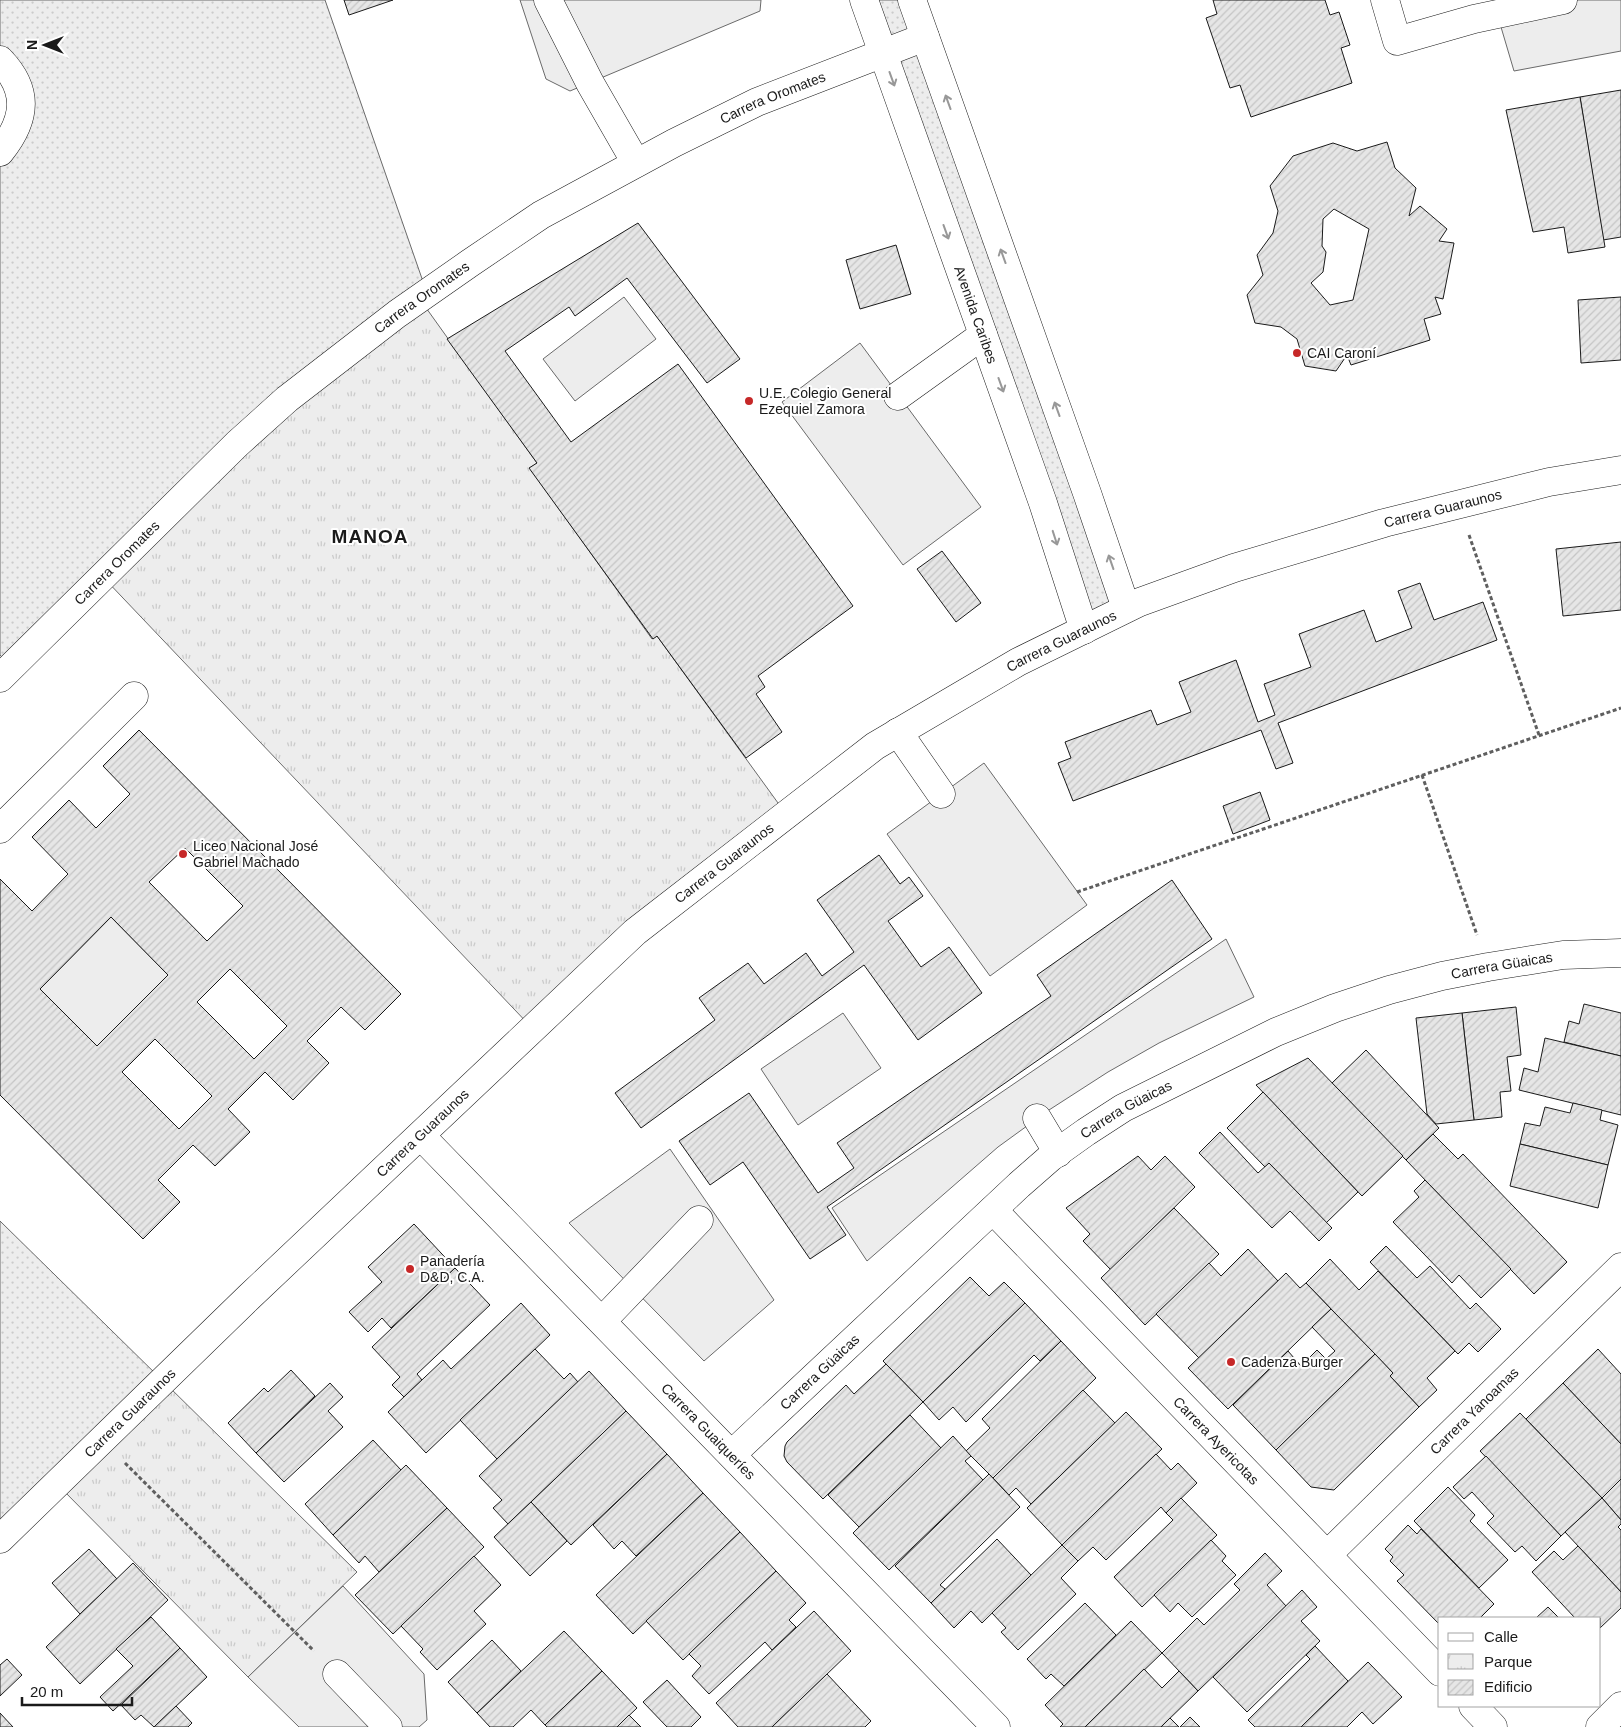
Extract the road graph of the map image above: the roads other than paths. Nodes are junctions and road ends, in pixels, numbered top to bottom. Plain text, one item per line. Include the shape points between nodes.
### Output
1 (548, 0) edge
2 (864, 0) edge
3 (912, 0) edge
4 (1385, 0) edge
5 (1563, 0) edge
6 (925, 37) junction
7 (882, 53) junction
8 (0, 60) edge
9 (0, 152) edge
10 (636, 163) junction
11 (983, 336) junction
12 (898, 396) dead end
13 (1621, 470) edge
14 (1126, 608) junction
15 (1084, 630) junction
16 (4, 667) edge
17 (134, 696) dead end
18 (898, 732) junction
19 (941, 794) dead end
20 (2, 822) edge
21 (1621, 953) edge
22 (1037, 1118) dead end
23 (421, 1136) junction
24 (1058, 1152) junction
25 (993, 1210) junction
26 (700, 1220) dead end
27 (1621, 1266) edge
28 (602, 1321) junction
29 (732, 1454) junction
30 (0, 1539) edge
31 (1327, 1555) junction
32 (1438, 1670) edge
33 (337, 1674) road end
34 (1621, 1706) edge
35 (1474, 1707) edge
36 (981, 1722) edge
37 (388, 1727) edge
38 (1494, 1727) edge
39 (1600, 1727) edge

1 - 10 street
2 - 7 street, Avenida Caribes
3 - 6 street
4 - 5 street via 1397,41 1474,19
6 - 7 street, Carrera Oromates
14 -> 6 street
7 - 10 street, Carrera Oromates via 757,102
7 -> 11 street, Avenida Caribes
8 - 9 street via 16,83 21,100 19,119 12,137
10 - 16 street, Carrera Oromates via 542,215 470,263 286,399
11 - 12 street
11 -> 15 street, Avenida Caribes via 1043,502
13 - 14 street, Carrera Guaraunos via 1549,482 1384,523 1234,568
14 - 15 street, Carrera Guaraunos
15 - 18 street, Carrera Guaraunos via 1018,662
17 - 20 street
18 - 19 street
18 - 23 street, Carrera Guaraunos via 874,746 635,932
21 - 24 street, Carrera Güaicas via 1563,955 1488,967 1389,990 1335,1008 1276,1032 1123,1108
22 - 24 street
23 - 28 street, Carrera Guaiqueríes
23 - 30 street, Carrera Guaraunos via 249,1297
24 - 25 street, Carrera Güaicas
25 - 29 street, Carrera Güaicas
25 - 31 street, Carrera Ayericotas
26 - 28 street
27 - 31 street, Carrera Yanoamas
28 - 29 street, Carrera Guaiqueríes
29 - 36 street, Carrera Guaiqueríes
31 - 32 street, Carrera Ayericotas
33 - 37 street
34 - 39 street
35 - 38 street

